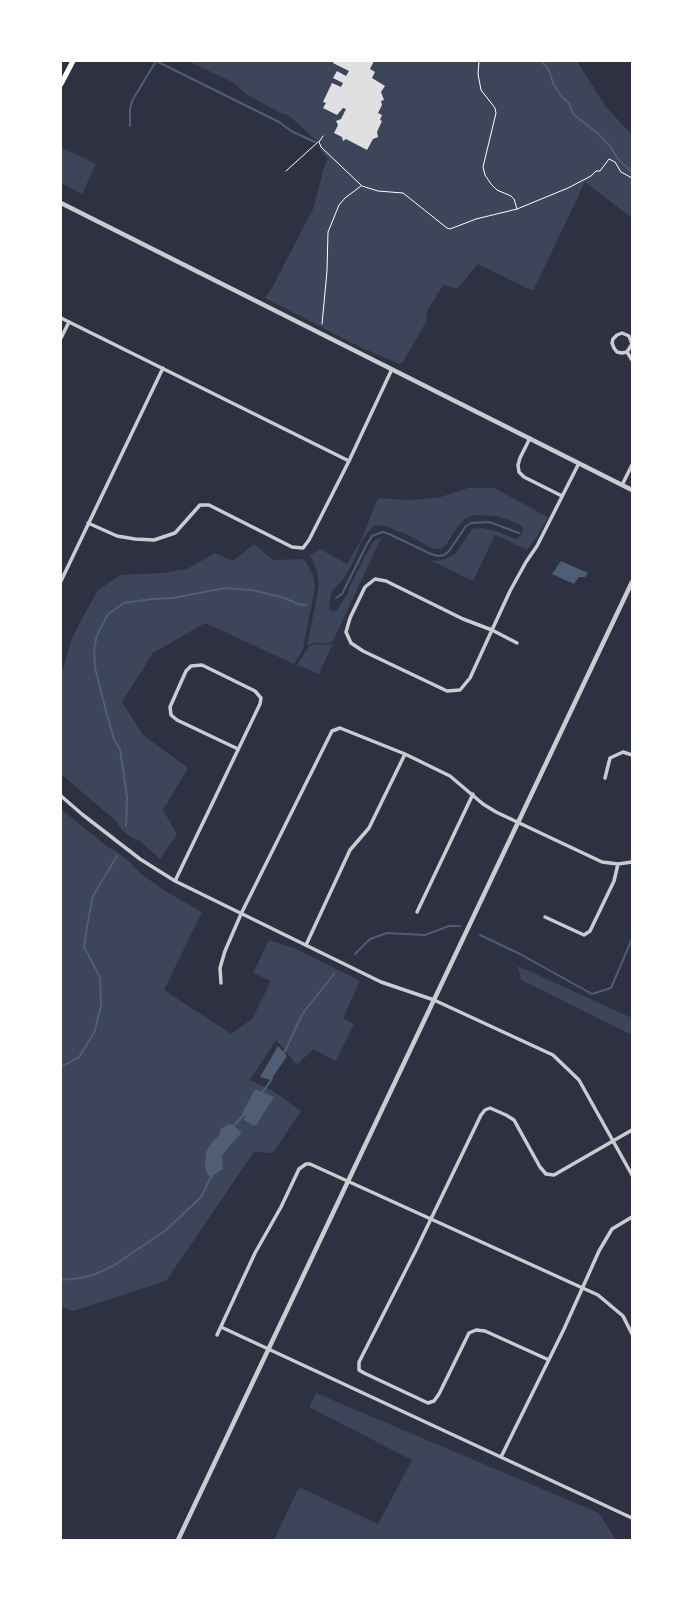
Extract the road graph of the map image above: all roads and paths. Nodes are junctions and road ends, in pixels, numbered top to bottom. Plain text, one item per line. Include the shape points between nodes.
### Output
1 (73, 61) edge
2 (479, 61) edge
3 (61, 84) edge
4 (323, 136) dead end
5 (319, 142) junction
6 (286, 171) dead end
7 (632, 178) edge
8 (362, 186) junction
9 (61, 202) edge
10 (517, 209) junction
11 (61, 318) edge
12 (68, 322) junction
13 (322, 324) dead end
14 (61, 338) edge
15 (632, 344) edge
16 (627, 352) junction
17 (632, 360) edge
18 (163, 368) junction
19 (392, 369) junction
20 (530, 438) junction
21 (349, 461) junction
22 (579, 462) junction
23 (632, 465) edge
24 (622, 485) junction
25 (632, 490) edge
26 (562, 496) junction
27 (88, 523) junction
28 (62, 574) edge
29 (61, 581) edge
30 (632, 582) edge
31 (492, 630) junction
32 (517, 643) dead end
33 (238, 749) junction
34 (404, 754) junction
35 (632, 755) edge
36 (605, 778) dead end
37 (473, 794) junction
38 (61, 796) edge
39 (518, 822) junction
40 (632, 862) edge
41 (618, 864) junction
42 (175, 881) junction
43 (417, 912) dead end
44 (241, 914) junction
45 (546, 917) dead end
46 (306, 945) junction
47 (221, 983) dead end
48 (434, 1000) junction
49 (632, 1130) edge
50 (614, 1140) junction
51 (632, 1175) edge
52 (348, 1182) junction
53 (632, 1217) edge
54 (430, 1219) junction
55 (582, 1289) junction
56 (221, 1327) junction
57 (632, 1334) edge
58 (217, 1335) dead end
59 (270, 1350) junction
60 (549, 1360) junction
61 (501, 1457) junction
62 (632, 1518) edge
63 (178, 1540) edge

1 - 3 main road
2 - 10 path via 481,90 496,113 483,167 485,175 497,190 514,199
4 - 5 path
5 - 6 path
5 - 8 path via 321,147
7 - 10 path via 622,172 616,162 609,159 600,171 594,172 591,176
8 - 10 path via 370,190 400,192 450,229 476,219
8 - 13 path via 345,198 339,206 328,232
9 - 19 street
11 - 12 street
12 - 14 street
12 - 18 street
15 - 16 street
15 - 16 street via 626,334 622,333 613,338 612,344 617,352
16 - 17 street
18 - 21 street
18 - 27 street
19 - 20 street
19 - 21 street
20 - 22 street
20 - 26 street via 520,458 519,472
21 - 27 street via 310,540 303,548 292,547 209,505 200,505 175,534 154,540 117,536
22 - 24 street
22 - 26 street
23 - 24 street
24 - 25 street
26 - 31 street via 537,546 510,591
27 - 28 street
28 - 29 street
30 - 39 street
31 - 31 street via 463,619 386,581 374,579 365,587 346,632 351,643 362,651 447,692 460,690 470,678
31 - 32 street
33 - 33 street via 261,698 255,691 202,664 191,666 186,671 170,707 171,716
33 - 42 street
34 - 37 street via 450,776
34 - 44 street via 340,728 332,731
34 - 46 street via 369,828 350,850
35 - 36 street via 623,752 610,758
37 - 39 street via 483,804
37 - 43 street
38 - 42 street via 140,859
39 - 41 street via 602,862
39 - 48 street
40 - 41 street
41 - 45 street via 614,881 590,931 584,935
42 - 44 street
44 - 46 street
44 - 47 street via 220,968
46 - 48 street via 381,982
48 - 50 street via 554,1055 579,1080
48 - 52 street
49 - 50 street
50 - 51 street
50 - 54 street via 554,1175 546,1174 514,1120 490,1108 485,1110
52 - 54 street
52 - 56 street via 310,1164 302,1166 255,1253
52 - 59 street
53 - 55 street via 612,1229
54 - 55 street
54 - 60 street via 359,1362 360,1370 428,1403 434,1401 439,1394 470,1333 476,1330 485,1331
55 - 57 street via 598,1295 623,1316
55 - 60 street
56 - 58 street
56 - 59 street
59 - 61 street
59 - 63 street
60 - 61 street
61 - 62 street

